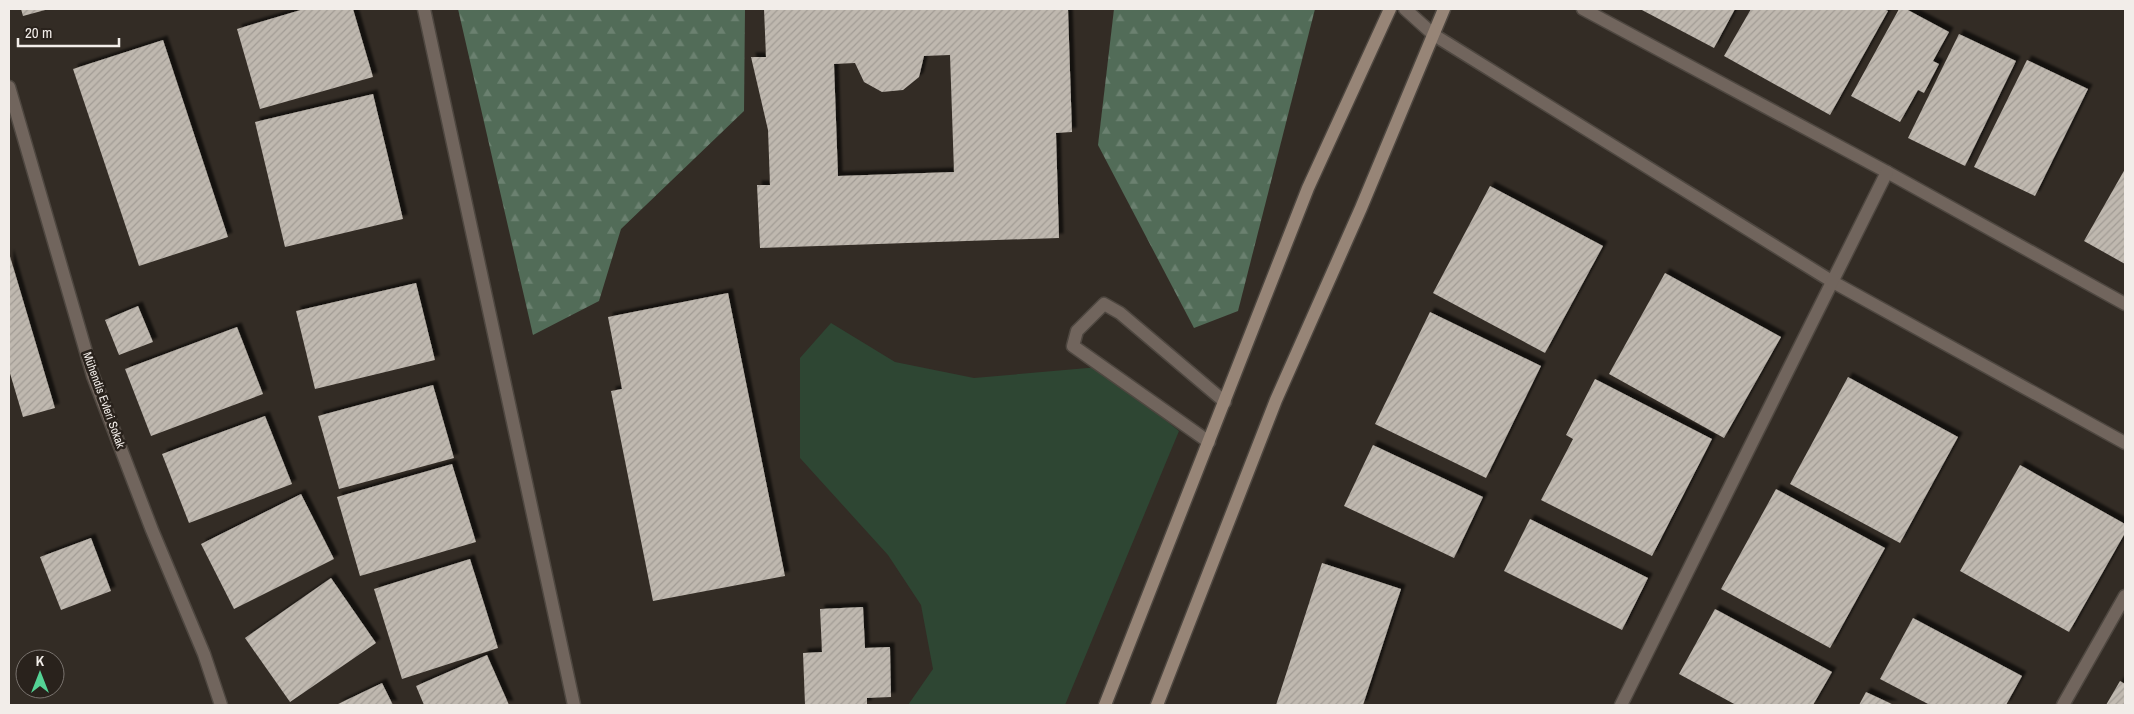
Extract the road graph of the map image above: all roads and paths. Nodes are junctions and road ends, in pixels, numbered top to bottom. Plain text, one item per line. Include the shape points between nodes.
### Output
1 (424, 9) edge
2 (1390, 9) edge
3 (1405, 9) edge
4 (1444, 9) edge
5 (1583, 9) edge
6 (1434, 36) junction
7 (9, 87) edge
8 (1887, 172) junction
9 (1832, 282) junction
10 (2125, 304) edge
11 (1225, 402) junction
12 (1209, 442) junction
13 (2125, 443) edge
14 (2125, 596) edge
15 (221, 705) edge
16 (574, 705) edge
17 (1105, 705) edge
18 (1157, 705) edge
19 (1621, 705) edge
20 (2063, 705) edge

1 - 16 street
2 - 11 street via 1308,188
3 - 6 street
4 - 6 street
5 - 8 street
6 - 9 street
6 - 18 street via 1276,400
7 - 15 street, Mühendis Evleri Sokak via 93,376 204,654
8 - 9 street
8 - 10 street
9 - 13 street
9 - 19 street
11 - 12 street
11 - 12 street via 1120,313 1104,304 1077,331 1073,346 1080,352
12 - 17 street
14 - 20 street

